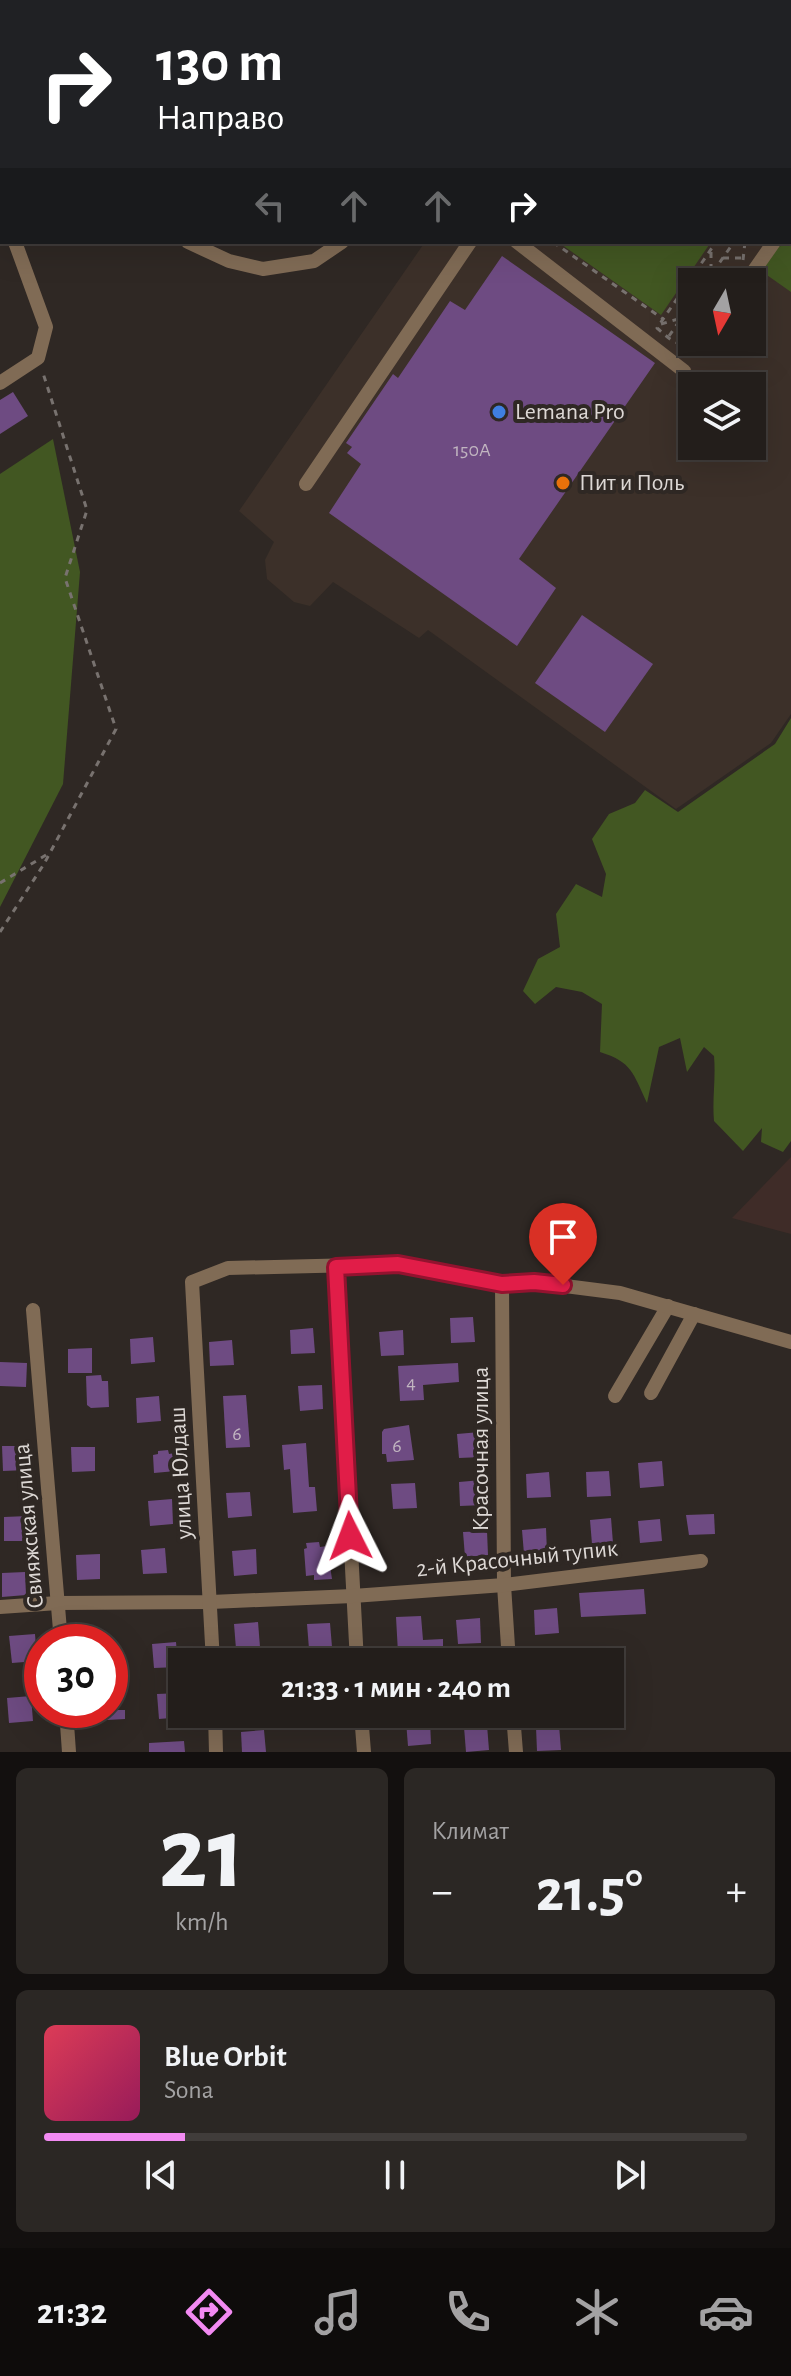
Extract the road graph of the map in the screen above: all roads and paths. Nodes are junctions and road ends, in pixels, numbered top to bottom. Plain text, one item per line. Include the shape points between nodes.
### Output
1 (16, 244) edge
2 (192, 244) edge
3 (339, 244) edge
4 (469, 244) edge
5 (520, 244) edge
6 (556, 244) edge
7 (715, 244) edge
8 (733, 244) edge
9 (745, 244) edge
10 (773, 244) edge
11 (711, 249) junction
12 (723, 258) junction
13 (743, 258) junction
14 (742, 264) dead end
15 (711, 268) edge
16 (716, 268) edge
17 (756, 268) edge
18 (663, 319) junction
19 (678, 319) edge
20 (678, 322) edge
21 (659, 325) junction
22 (668, 337) junction
23 (678, 343) edge
24 (38, 358) junction
25 (684, 371) dead end
26 (0, 383) edge
27 (306, 484) dead end
28 (50, 854) junction
29 (0, 883) edge
30 (0, 932) edge
31 (336, 1267) junction
32 (502, 1284) junction
33 (668, 1306) junction
34 (33, 1310) dead end
35 (694, 1314) junction
36 (791, 1342) edge
37 (651, 1393) dead end
38 (615, 1396) dead end
39 (701, 1561) dead end
40 (504, 1585) junction
41 (353, 1596) junction
42 (211, 1602) junction
43 (58, 1603) junction
44 (0, 1607) edge
45 (60, 1624) edge
46 (213, 1648) edge
47 (356, 1648) edge
48 (508, 1648) edge
49 (67, 1728) edge
50 (215, 1728) edge
51 (362, 1728) edge
52 (514, 1728) edge
53 (69, 1752) edge
54 (216, 1752) edge
55 (364, 1752) edge
56 (516, 1752) edge

1 - 24 street via 46,327
2 - 3 street via 263,269 314,261
4 - 27 street
5 - 25 street
6 - 18 path
7 - 11 path
8 - 12 path
9 - 13 path
10 - 17 street
11 - 15 path
11 - 18 path
12 - 13 path
12 - 16 path
13 - 14 path
18 - 21 path
19 - 21 path
20 - 22 path
21 - 22 path
22 - 23 path
24 - 26 street
24 - 28 path via 87,510 65,578 116,729
28 - 29 path
28 - 30 path
31 - 32 street via 398,1264
31 - 41 street
31 - 42 street, улица Юлдаш via 228,1268 192,1282
32 - 33 street via 534,1282 606,1291
32 - 40 street, Красочная улица
33 - 35 street
33 - 38 street
34 - 43 street, Свияжская улица
35 - 36 street
35 - 37 street
39 - 40 street, 2-й Красочный тупик
40 - 41 street, 2-й Красочный тупик
40 - 48 street, Красочная улица
41 - 42 street, 2-й Красочный тупик
41 - 47 street
42 - 43 street, 2-й Красочный тупик
42 - 46 street, улица Юлдаш
43 - 44 street, 2-й Красочный тупик
43 - 45 street, Свияжская улица
49 - 53 street
50 - 54 street
51 - 55 street
52 - 56 street

